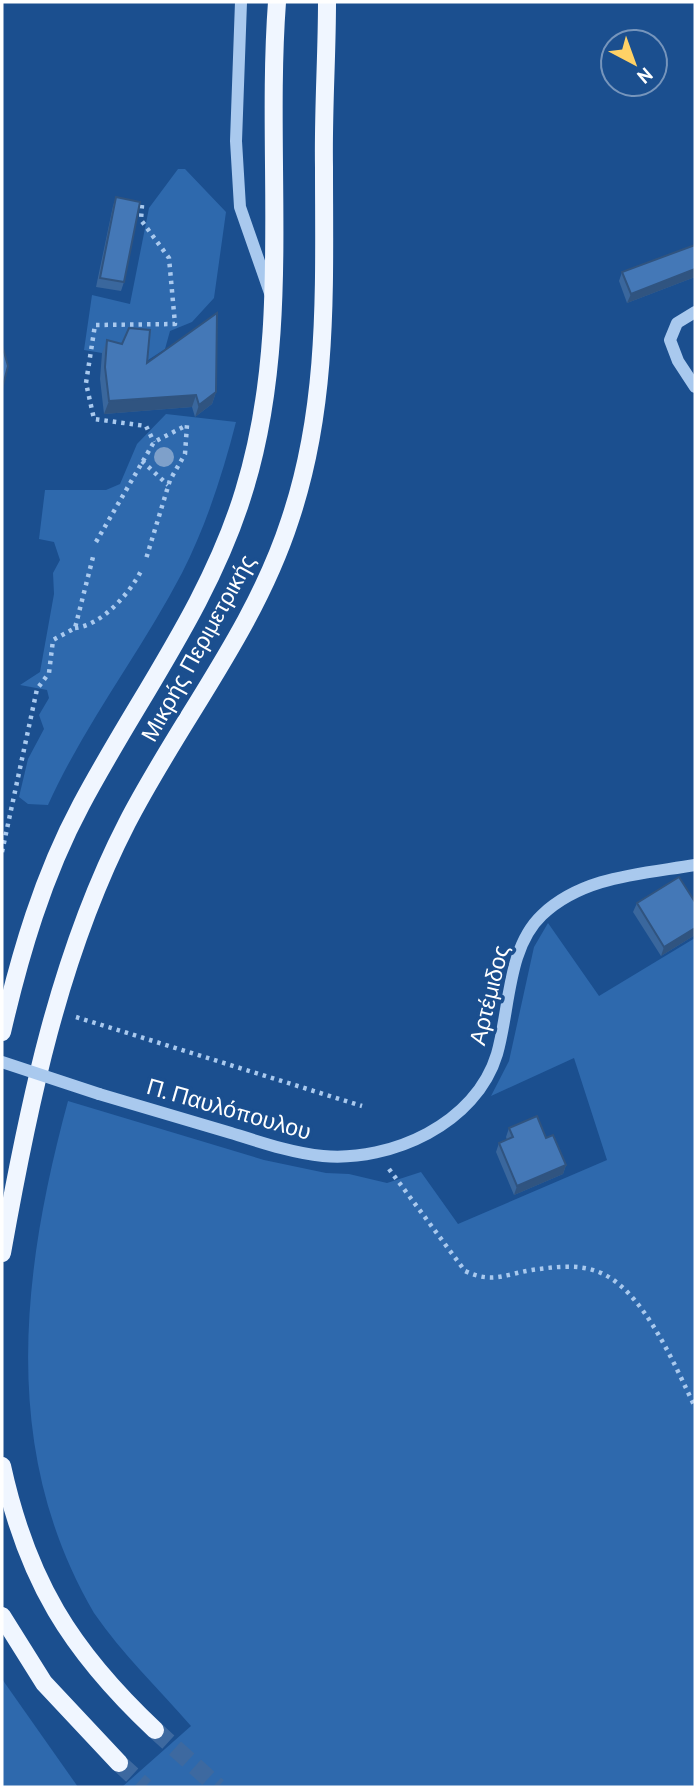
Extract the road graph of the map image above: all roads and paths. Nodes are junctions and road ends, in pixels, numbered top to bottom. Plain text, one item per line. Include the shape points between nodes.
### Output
1 (241, 2) edge
2 (277, 2) edge
3 (327, 2) edge
4 (142, 205) edge
5 (272, 298) junction
6 (695, 312) edge
7 (695, 387) edge
8 (153, 442) junction
9 (142, 461) junction
10 (169, 485) junction
11 (96, 542) dead end
12 (94, 553) dead end
13 (146, 559) dead end
14 (141, 571) dead end
15 (75, 628) junction
16 (2, 852) edge
17 (695, 865) edge
18 (56, 1011) junction
19 (2, 1031) edge
20 (2, 1062) edge
21 (362, 1106) dead end
22 (379, 1154) junction
23 (2, 1253) edge
24 (695, 1407) edge
25 (2, 1466) edge
26 (2, 1616) edge
27 (155, 1730) tunnel mouth
28 (119, 1763) tunnel mouth

1 - 5 street via 236,142 240,207
2 - 5 main road, Μικρής Περιμετρικής
3 - 18 main road, Μικρής Περιμετρικής via 325,328 310,452 290,520 255,605 145,790 97,887
4 - 8 path via 141,220 169,258 175,324 95,325 86,383 94,419 146,426
5 - 19 main road, Μικρής Περιμετρικής via 264,412 236,515 202,591 66,836 24,945
6 - 7 street via 677,323 670,334 678,361
8 - 9 path
8 - 10 path via 187,425 185,454
9 - 10 path
9 - 11 path
10 - 13 path
12 - 15 path
14 - 15 path via 130,594 85,627
15 - 16 path via 53,640 49,673 37,689
17 - 22 street, Αρτέμιδος via 597,882 573,892 541,915 520,948 497,1055 480,1085 442,1123
18 - 21 path
18 - 23 main road, Μικρής Περιμετρικής
20 - 22 street, Π. Παυλόπουλου, bridge via 299,1152 355,1157
22 - 24 path via 466,1271 480,1279 555,1267 578,1268 596,1270 622,1287 641,1308
25 - 27 main road via 24,1549 53,1607 88,1660
26 - 28 main road via 44,1683

